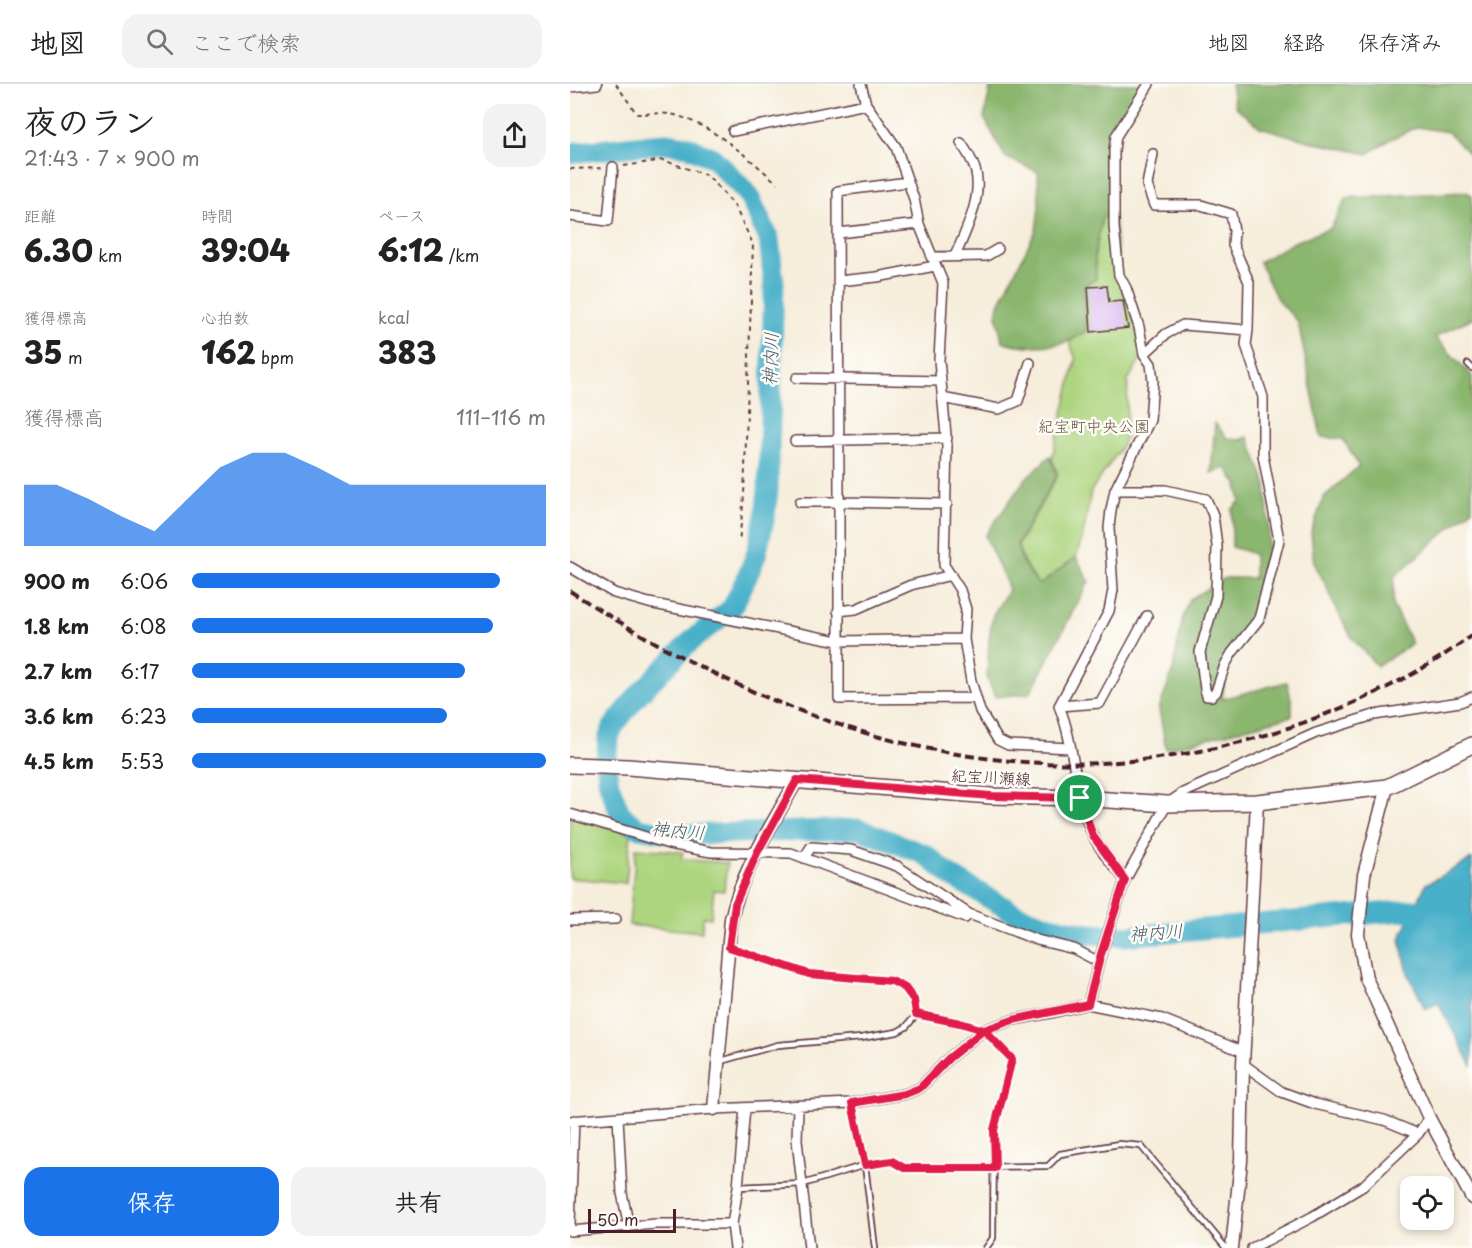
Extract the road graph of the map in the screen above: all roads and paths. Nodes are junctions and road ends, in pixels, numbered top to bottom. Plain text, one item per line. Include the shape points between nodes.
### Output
1 (597, 84) edge
2 (616, 84) edge
3 (861, 84) edge
4 (1149, 84) edge
5 (570, 87) edge
6 (866, 104) junction
7 (733, 131) dead end
8 (961, 143) dead end
9 (1153, 154) dead end
10 (613, 167) junction
11 (570, 169) edge
12 (908, 182) junction
13 (777, 183) dead end
14 (570, 216) edge
15 (919, 224) junction
16 (838, 233) junction
17 (998, 249) dead end
18 (955, 256) junction
19 (933, 261) junction
20 (838, 281) junction
21 (1248, 330) junction
22 (1144, 354) junction
23 (1030, 363) dead end
24 (797, 378) dead end
25 (838, 379) junction
26 (941, 381) junction
27 (942, 398) junction
28 (947, 438) junction
29 (839, 440) junction
30 (795, 441) dead end
31 (1115, 490) junction
32 (800, 502) dead end
33 (838, 502) junction
34 (946, 504) junction
35 (739, 542) dead end
36 (570, 567) edge
37 (951, 575) junction
38 (838, 611) junction
39 (1147, 616) dead end
40 (964, 639) junction
41 (838, 640) junction
42 (1472, 697) edge
43 (976, 698) junction
44 (1059, 706) junction
45 (1472, 745) edge
46 (1070, 748) junction
47 (576, 765) edge
48 (797, 780) junction
49 (1387, 787) junction
50 (1080, 798) junction
51 (1257, 802) junction
52 (1167, 804) junction
53 (570, 814) edge
54 (757, 853) junction
55 (804, 858) junction
56 (1125, 880) junction
57 (969, 914) junction
58 (616, 919) dead end
59 (570, 920) edge
60 (729, 947) junction
61 (1100, 958) junction
62 (1088, 1004) junction
63 (916, 1014) junction
64 (984, 1030) junction
65 (1244, 1058) junction
66 (718, 1062) junction
67 (852, 1103) junction
68 (798, 1106) junction
69 (745, 1108) junction
70 (714, 1109) junction
71 (618, 1117) junction
72 (1429, 1118) junction
73 (572, 1120) edge
74 (1418, 1134) junction
75 (865, 1165) junction
76 (995, 1168) junction
77 (803, 1184) junction
78 (738, 1187) junction
79 (1472, 1198) edge
80 (570, 1224) edge
81 (732, 1224) junction
82 (629, 1227) junction
83 (570, 1231) edge
84 (735, 1248) edge
85 (809, 1248) edge
86 (875, 1248) edge
87 (986, 1248) edge
88 (1226, 1248) edge
89 (1233, 1248) edge
90 (1252, 1248) edge

1 - 5 street
2 - 13 path via 637,114 674,114 703,128 739,149
3 - 6 street
4 - 22 street via 1116,136 1114,150 1114,227 1119,275 1139,327
6 - 7 street
6 - 12 street via 896,147
8 - 18 street via 975,165 976,186 972,216
9 - 21 street via 1147,185 1154,206 1201,206 1231,214 1233,245 1248,282
10 - 11 path
10 - 14 street via 608,222
10 - 35 path via 663,160 708,176 734,205 753,244
12 - 15 street
12 - 16 street via 838,191
15 - 16 street
15 - 19 street
16 - 20 street
17 - 18 street via 986,256
18 - 19 street
19 - 20 street via 877,277
19 - 26 street via 943,283
20 - 25 street
21 - 22 street via 1183,326 1166,334
21 - 31 street via 1246,345 1263,397 1263,456 1279,540 1259,619 1232,653 1212,696 1207,696 1204,689 1200,652 1216,597 1217,546 1213,515 1206,499 1165,490
22 - 31 street via 1151,364 1153,381 1150,420
23 - 27 street via 1018,401 999,409
24 - 25 street
25 - 26 street
25 - 29 street
26 - 27 street
27 - 28 street
28 - 29 street
28 - 34 street
29 - 30 street
29 - 33 street
31 - 44 street via 1109,528 1113,590 1109,611
32 - 33 street
33 - 34 street
33 - 38 street
34 - 37 street via 944,565
36 - 41 street via 614,593
37 - 38 street via 911,585 856,609
37 - 40 street via 966,609
38 - 41 street
39 - 44 street via 1100,703
40 - 41 street
40 - 43 street
41 - 43 street via 839,699
42 - 52 street via 1374,715 1316,733 1183,793
43 - 46 street via 998,740
44 - 46 street
45 - 49 main road, 紀宝川瀬線
46 - 50 street
47 - 48 main road, 紀宝川瀬線
48 - 50 main road, 紀宝川瀬線 via 991,796
48 - 54 street
49 - 51 main road, 紀宝川瀬線
49 - 72 street via 1364,875 1358,934 1366,978
50 - 52 main road, 紀宝川瀬線
50 - 56 street via 1093,836
51 - 52 main road, 紀宝川瀬線
51 - 65 street
52 - 56 street
53 - 54 street via 669,844 711,852
54 - 55 street via 791,853
54 - 60 street via 735,904
55 - 57 street via 965,918
55 - 57 street via 811,847 851,850 897,866
56 - 61 street
57 - 61 street
58 - 59 street
60 - 63 lane via 809,974 892,981 905,988 914,1000
60 - 66 street
61 - 62 street
62 - 64 street
62 - 65 street via 1162,1019
63 - 64 lane
63 - 66 lane via 897,1032 778,1045
64 - 67 street via 920,1088
64 - 76 lane via 1012,1059 994,1130
65 - 74 street via 1282,1092 1384,1120
65 - 89 street
66 - 70 street
67 - 68 street
67 - 75 lane
68 - 69 street
68 - 77 street via 797,1140
69 - 70 street
69 - 78 street
70 - 71 street
71 - 73 street
71 - 82 street via 622,1193
72 - 74 street
72 - 79 street
73 - 80 street
74 - 90 street via 1363,1186
75 - 76 lane via 892,1161 904,1168
75 - 77 lane
75 - 86 lane
76 - 87 lane via 993,1238
76 - 88 lane via 1048,1166 1060,1154 1119,1144 1141,1146
77 - 78 lane
77 - 85 street
78 - 81 street
81 - 82 street
81 - 84 street
82 - 83 street

